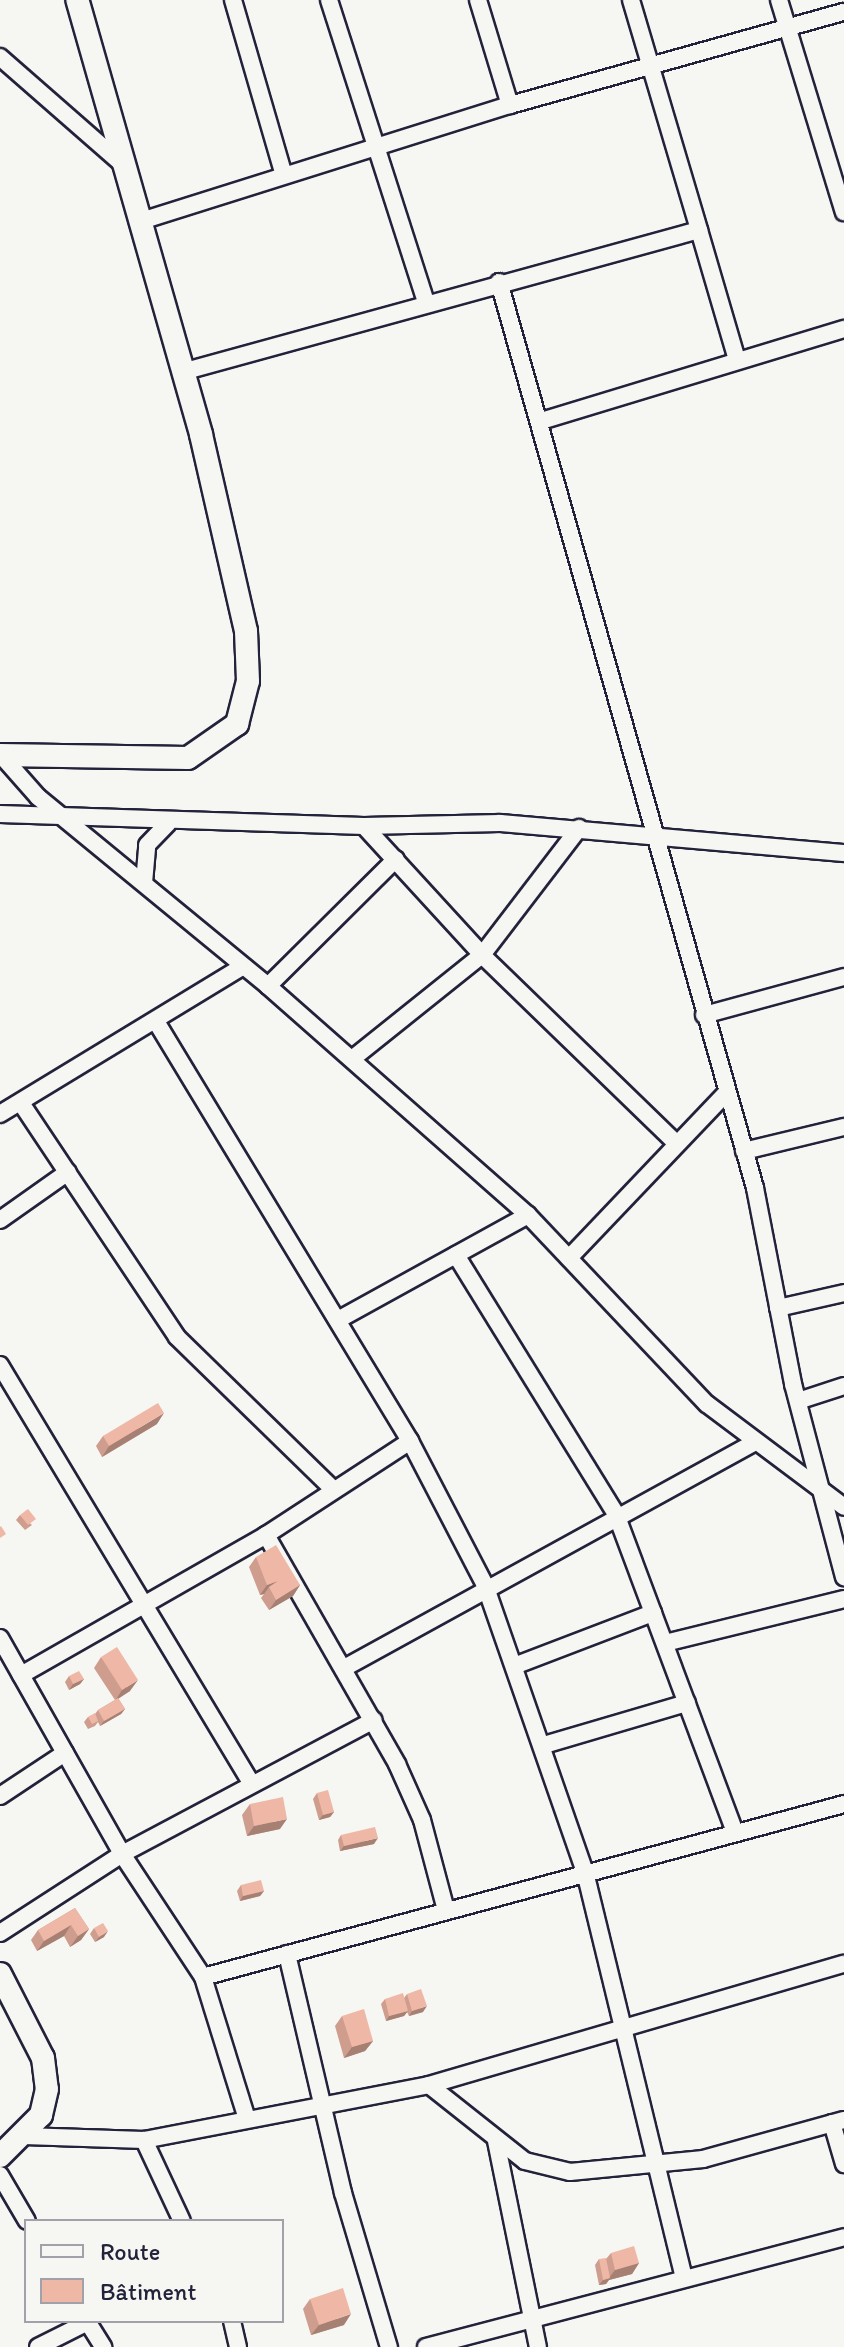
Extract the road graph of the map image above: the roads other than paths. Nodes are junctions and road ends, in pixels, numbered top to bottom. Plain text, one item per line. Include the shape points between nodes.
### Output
1 (77, 0) edge
2 (233, 0) edge
3 (329, 0) edge
4 (478, 0) edge
5 (631, 0) edge
6 (779, 0) edge
7 (844, 12) edge
8 (787, 28) junction
9 (0, 57) edge
10 (649, 67) junction
11 (510, 105) junction
12 (374, 147) junction
13 (120, 162) junction
14 (838, 173) edge
15 (284, 175) junction
16 (844, 212) edge
17 (138, 222) junction
18 (699, 230) junction
19 (499, 282) junction
20 (426, 303) junction
21 (844, 329) edge
22 (737, 360) junction
23 (182, 372) junction
24 (541, 421) junction
25 (0, 755) edge
26 (0, 814) edge
27 (67, 821) junction
28 (168, 823) junction
29 (364, 826) junction
30 (579, 828) junction
31 (652, 838) junction
32 (844, 853) edge
33 (396, 859) junction
34 (144, 883) junction
35 (482, 955) junction
36 (240, 968) junction
37 (844, 977) edge
38 (268, 986) junction
39 (704, 1015) junction
40 (157, 1023) junction
41 (352, 1059) junction
42 (727, 1092) junction
43 (7, 1106) edge
44 (844, 1127) edge
45 (675, 1142) junction
46 (744, 1151) junction
47 (68, 1172) junction
48 (528, 1215) junction
49 (0, 1220) edge
50 (456, 1255) junction
51 (569, 1258) junction
52 (844, 1293) edge
53 (778, 1308) junction
54 (338, 1320) junction
55 (0, 1365) edge
56 (844, 1386) edge
57 (798, 1401) junction
58 (410, 1441) junction
59 (754, 1443) junction
60 (817, 1486) junction
61 (333, 1489) junction
62 (844, 1507) edge
63 (616, 1514) junction
64 (266, 1535) junction
65 (844, 1577) edge
66 (485, 1585) junction
67 (844, 1599) edge
68 (146, 1604) junction
69 (653, 1613) junction
70 (0, 1638) edge
71 (665, 1643) junction
72 (514, 1666) junction
73 (346, 1667) junction
74 (21, 1675) junction
75 (687, 1703) junction
76 (374, 1720) junction
77 (544, 1745) junction
78 (65, 1753) junction
79 (250, 1781) junction
80 (0, 1796) edge
81 (844, 1804) edge
82 (735, 1833) junction
83 (122, 1854) junction
84 (585, 1872) junction
85 (446, 1910) junction
86 (0, 1933) edge
87 (287, 1954) junction
88 (844, 1964) edge
89 (0, 1974) edge
90 (203, 1977) junction
91 (623, 2028) junction
92 (429, 2085) junction
93 (327, 2104) junction
94 (247, 2119) junction
95 (838, 2121) edge
96 (24, 2136) junction
97 (144, 2140) junction
98 (496, 2141) junction
99 (0, 2156) edge
100 (659, 2163) junction
101 (844, 2164) edge
102 (0, 2175) edge
103 (26, 2219) edge
104 (181, 2219) edge
105 (844, 2237) edge
106 (684, 2278) junction
107 (531, 2317) junction
108 (83, 2323) edge
109 (88, 2323) edge
110 (232, 2323) edge
111 (38, 2347) edge
112 (103, 2347) edge
113 (238, 2347) edge
114 (389, 2347) edge
115 (426, 2347) edge
116 (538, 2347) edge

1 - 13 street
2 - 15 street
3 - 12 street
4 - 11 street
5 - 10 street
6 - 8 street
7 - 8 street
8 - 10 street
8 - 14 street
9 - 13 street
10 - 11 street
10 - 18 street
11 - 12 street
12 - 15 street
12 - 20 street
13 - 17 street
14 - 16 street
15 - 17 street
17 - 23 street
18 - 19 street
18 - 22 street
19 - 20 street
19 - 24 street
20 - 23 street
21 - 22 street
22 - 24 street
23 - 25 street via 246,631 248,681 237,724 202,752 158,763
24 - 31 street
25 - 27 street
26 - 27 street
27 - 28 street
27 - 34 street
28 - 29 street
28 - 34 street via 147,845
29 - 30 street
29 - 33 street
30 - 31 street
30 - 35 street
31 - 32 street
31 - 39 street
33 - 35 street
33 - 38 street
34 - 36 street
35 - 41 street
35 - 45 street
36 - 38 street
36 - 40 street
37 - 39 street
38 - 41 street
39 - 42 street
40 - 43 street
40 - 54 street
41 - 48 street
42 - 45 street
42 - 46 street
43 - 47 street
44 - 46 street
45 - 51 street
46 - 53 street
47 - 49 street
47 - 61 street via 177,1337
48 - 50 street
48 - 51 street
50 - 54 street
50 - 63 street
51 - 59 street via 707,1404
52 - 53 street
53 - 57 street
54 - 58 street
55 - 68 street
56 - 57 street
57 - 60 street
58 - 61 street
58 - 66 street
59 - 60 street
59 - 63 street
60 - 62 street
60 - 65 street
61 - 64 street
63 - 66 street
63 - 69 street
64 - 68 street
64 - 73 street
66 - 72 street
66 - 73 street
67 - 71 street
68 - 74 street
68 - 79 street
69 - 71 street
69 - 72 street
70 - 74 street
71 - 75 street
72 - 77 street
73 - 76 street
74 - 78 street
75 - 77 street
75 - 82 street
76 - 79 street
76 - 85 street via 422,1820
77 - 84 street
78 - 80 street
78 - 83 street
79 - 83 street
81 - 82 street
82 - 84 street
83 - 86 street
83 - 90 street
84 - 85 street
84 - 91 street
85 - 87 street
87 - 90 street
87 - 93 street
88 - 91 street
89 - 96 street via 43,2058 45,2100
90 - 94 street
91 - 92 street
91 - 100 street
92 - 93 street
92 - 98 street
93 - 94 street
93 - 114 street via 343,2193
94 - 97 street
95 - 100 street
95 - 101 street
96 - 97 street
96 - 99 street
97 - 104 street
98 - 100 street via 525,2161 570,2172
98 - 107 street
100 - 106 street
102 - 103 street
105 - 106 street
106 - 107 street
107 - 115 street
107 - 116 street
108 - 111 street
109 - 112 street
110 - 113 street

